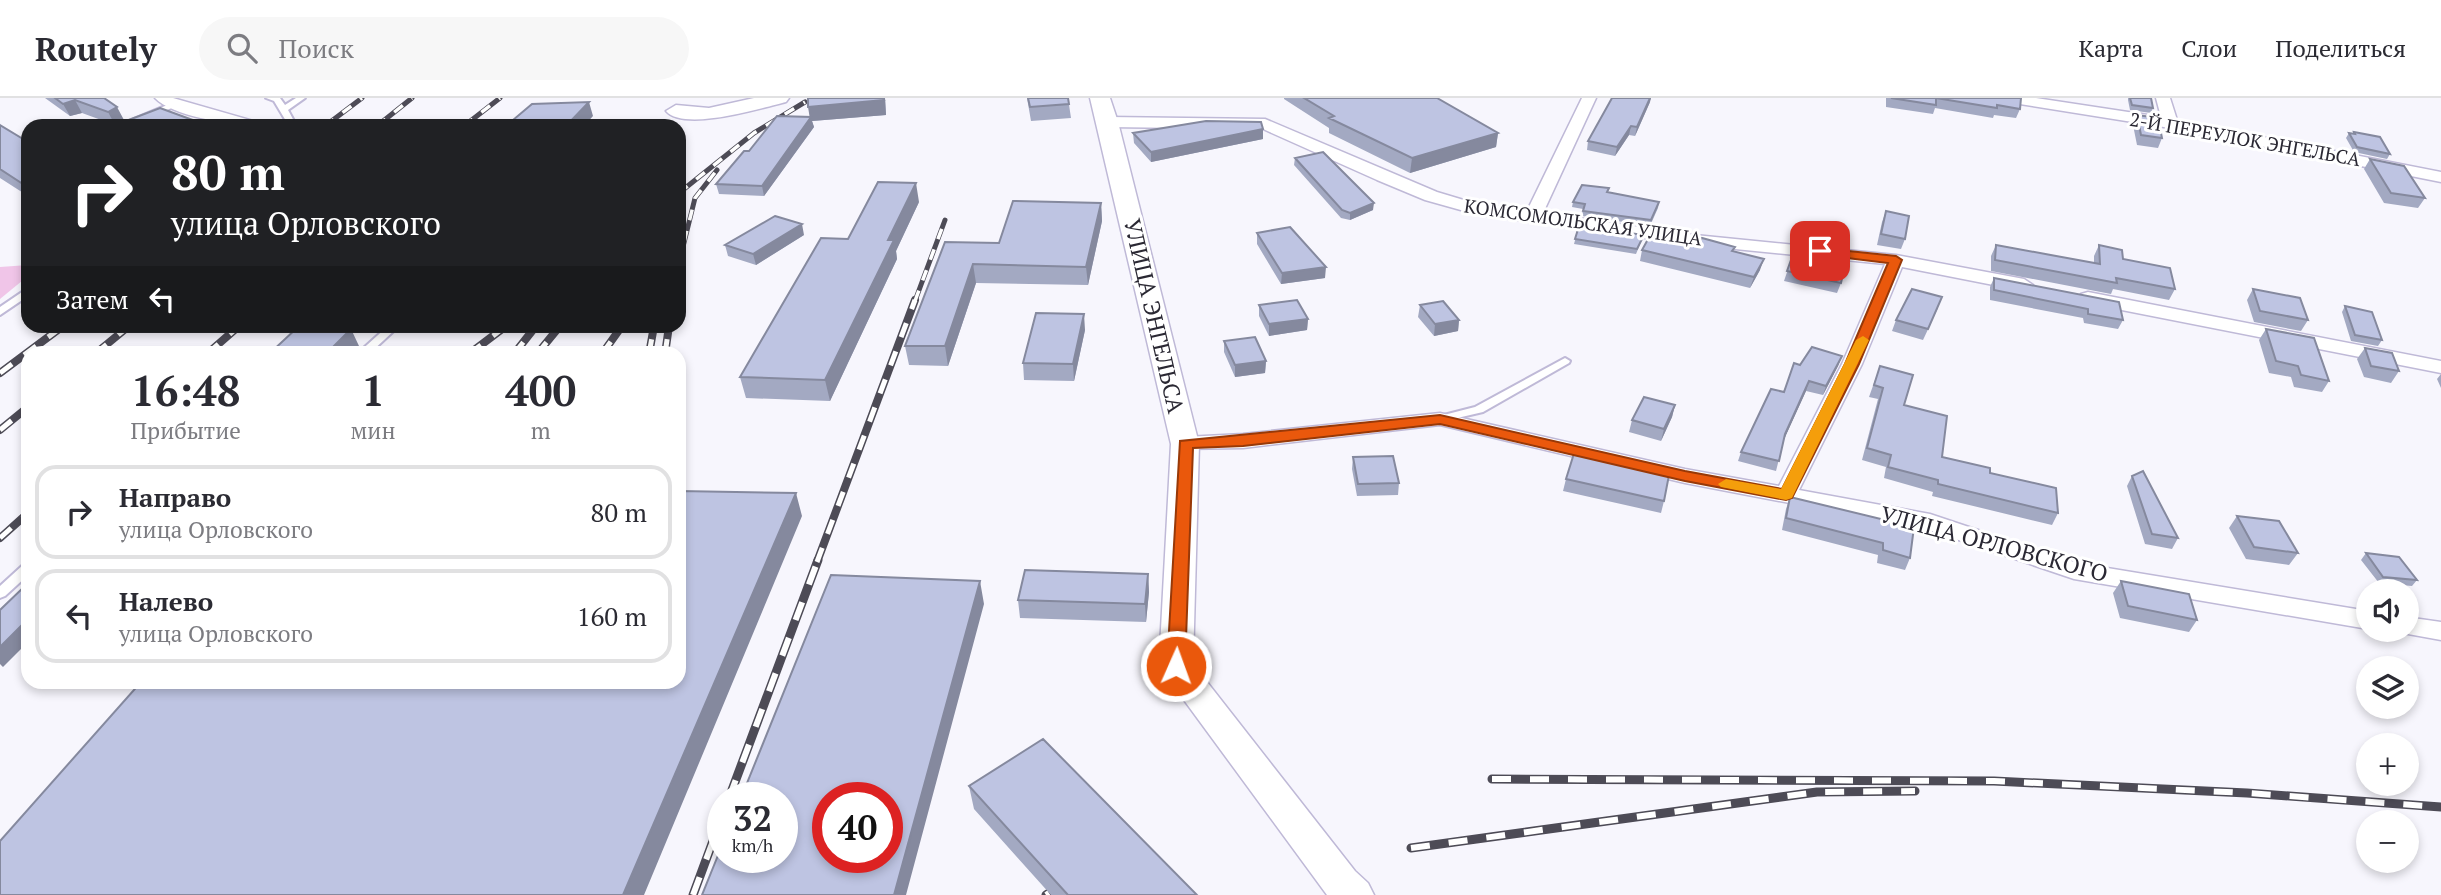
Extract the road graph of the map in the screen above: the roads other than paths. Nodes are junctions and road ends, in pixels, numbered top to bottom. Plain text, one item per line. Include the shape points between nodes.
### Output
1 (270, 98) edge
2 (301, 98) edge
3 (779, 98) edge
4 (1589, 98) edge
5 (2007, 98) edge
6 (2163, 98) edge
7 (169, 101) edge
8 (283, 110) junction
9 (1104, 110) edge
10 (668, 112) edge
11 (134, 119) edge
12 (232, 119) edge
13 (289, 119) edge
14 (2170, 123) junction
15 (2441, 177) edge
16 (1532, 218) junction
17 (1896, 260) junction
18 (2044, 289) edge
19 (2070, 294) edge
20 (21, 296) edge
21 (0, 312) edge
22 (386, 333) edge
23 (371, 346) edge
24 (1565, 361) dead end
25 (2441, 367) edge
26 (1440, 419) junction
27 (1185, 444) junction
28 (1786, 495) junction
29 (21, 574) edge
30 (0, 593) edge
31 (2356, 618) edge
32 (2419, 628) edge
33 (2441, 631) edge
34 (1354, 895) edge

1 - 8 lane via 277,99
2 - 8 lane
3 - 10 street via 709,114
4 - 16 street
5 - 14 street, 2-Й ПЕРЕУЛОК ЭНГЕЛЬСА
6 - 14 street
7 - 11 lane
7 - 12 street
8 - 13 lane
9 - 16 street, КОМСОМОЛЬСКАЯ УЛИЦА via 1265,124 1431,196
9 - 27 street, УЛИЦА ЭНГЕЛЬСА
14 - 15 street, 2-Й ПЕРЕУЛОК ЭНГЕЛЬСА
16 - 17 street, КОМСОМОЛЬСКАЯ УЛИЦА
17 - 18 street, КОМСОМОЛЬСКАЯ УЛИЦА
17 - 28 street via 1852,364
19 - 25 street
20 - 21 lane
22 - 23 lane
24 - 26 lane via 1479,410
26 - 27 street, УЛИЦА ОРЛОВСКОГО
26 - 28 street, УЛИЦА ОРЛОВСКОГО
27 - 34 street, УЛИЦА ЭНГЕЛЬСА via 1176,666 1340,883
28 - 31 street, УЛИЦА ОРЛОВСКОГО via 1930,522 2074,571
29 - 30 lane
32 - 33 street

